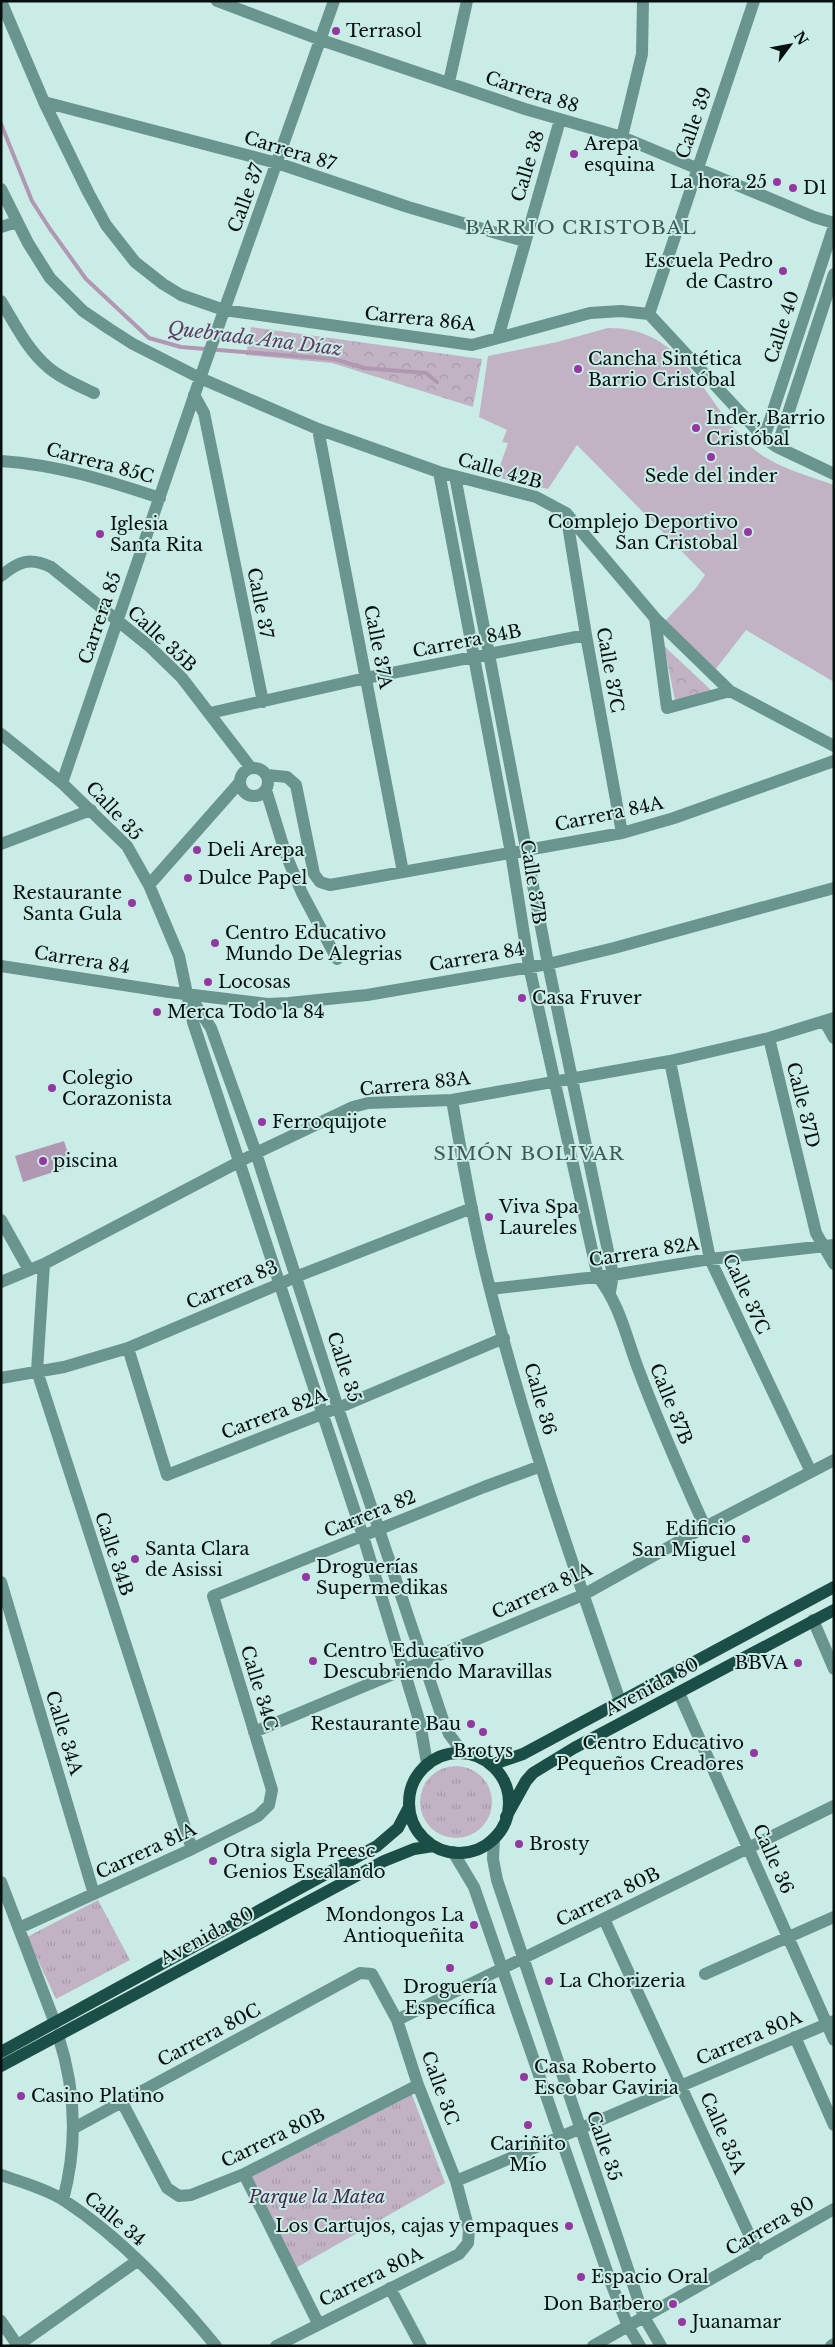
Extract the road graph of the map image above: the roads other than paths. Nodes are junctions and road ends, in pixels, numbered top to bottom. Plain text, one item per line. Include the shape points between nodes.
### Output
1 (217, 1) edge
2 (334, 1) edge
3 (467, 1) edge
4 (644, 1) edge
5 (754, 1) edge
6 (1, 2) edge
7 (321, 40) junction
8 (449, 82) junction
9 (44, 102) junction
10 (560, 120) junction
11 (622, 137) junction
12 (277, 163) junction
13 (697, 168) junction
14 (1, 189) edge
15 (17, 222) junction
16 (834, 225) edge
17 (1, 226) edge
18 (524, 240) junction
19 (834, 274) edge
20 (1, 300) edge
21 (224, 310) junction
22 (649, 314) junction
23 (498, 338) junction
24 (202, 373) junction
25 (94, 392) dead end
26 (194, 395) junction
27 (318, 429) junction
28 (764, 438) junction
29 (776, 447) junction
30 (1, 461) edge
31 (439, 472) junction
32 (834, 474) edge
33 (455, 476) junction
34 (160, 498) junction
35 (566, 513) junction
36 (1, 576) edge
37 (655, 618) junction
38 (117, 620) junction
39 (586, 635) junction
40 (489, 654) junction
41 (473, 658) junction
42 (366, 678) junction
43 (730, 691) junction
44 (262, 702) junction
45 (210, 713) junction
46 (1, 734) edge
47 (834, 746) edge
48 (834, 761) edge
49 (251, 768) junction
50 (267, 775) junction
51 (240, 782) junction
52 (62, 783) junction
53 (266, 790) junction
54 (91, 810) junction
55 (622, 833) junction
56 (1, 844) edge
57 (526, 849) junction
58 (511, 853) junction
59 (403, 872) junction
60 (148, 886) junction
61 (834, 888) edge
62 (337, 959) dead end
63 (548, 964) junction
64 (1, 966) edge
65 (529, 966) junction
66 (188, 994) junction
67 (829, 1020) edge
68 (769, 1038) junction
69 (834, 1038) edge
70 (670, 1061) junction
71 (573, 1079) junction
72 (554, 1082) junction
73 (452, 1100) junction
74 (256, 1153) junction
75 (239, 1162) junction
76 (472, 1208) junction
77 (1, 1220) edge
78 (829, 1246) edge
79 (710, 1259) junction
80 (44, 1264) junction
81 (834, 1264) edge
82 (29, 1270) junction
83 (613, 1275) junction
84 (296, 1277) junction
85 (598, 1277) junction
86 (1, 1282) edge
87 (280, 1284) junction
88 (490, 1289) junction
89 (610, 1292) junction
90 (504, 1338) junction
91 (128, 1348) junction
92 (37, 1372) junction
93 (1, 1378) edge
94 (338, 1408) junction
95 (322, 1414) junction
96 (834, 1460) edge
97 (541, 1466) junction
98 (810, 1472) junction
99 (705, 1527) junction
100 (379, 1529) junction
101 (362, 1536) junction
102 (1, 1582) edge
103 (834, 1587) edge
104 (582, 1595) junction
105 (213, 1596) joint
106 (833, 1614) edge
107 (813, 1620) junction
108 (424, 1662) junction
109 (834, 1669) edge
110 (403, 1670) junction
111 (679, 1693) junction
112 (620, 1701) junction
113 (254, 1732) junction
114 (463, 1753) junction
115 (427, 1764) junction
116 (491, 1765) junction
117 (272, 1790) joint
118 (834, 1806) edge
119 (409, 1807) junction
120 (506, 1817) junction
121 (494, 1838) junction
122 (433, 1846) junction
123 (749, 1848) junction
124 (192, 1850) junction
125 (453, 1852) junction
126 (1, 1882) edge
127 (94, 1894) junction
128 (834, 1917) edge
129 (604, 1919) junction
130 (19, 1928) junction
131 (788, 1938) junction
132 (524, 1958) junction
133 (503, 1968) junction
134 (360, 1973) joint
135 (705, 1974) dead end
136 (398, 2020) junction
137 (830, 2023) edge
138 (56, 2029) junction
139 (795, 2037) junction
140 (834, 2040) edge
141 (1, 2052) edge
142 (1, 2066) edge
143 (418, 2085) junction
144 (682, 2086) junction
145 (122, 2102) junction
146 (834, 2125) edge
147 (74, 2128) junction
148 (580, 2129) junction
149 (561, 2137) junction
150 (244, 2174) junction
151 (1, 2175) edge
152 (14, 2180) junction
153 (456, 2181) junction
154 (1, 2188) edge
155 (63, 2200) junction
156 (834, 2209) edge
157 (469, 2230) joint
158 (758, 2254) junction
159 (137, 2261) junction
160 (390, 2288) junction
161 (644, 2318) junction
162 (1, 2321) edge
163 (318, 2323) junction
164 (628, 2326) junction
165 (18, 2346) edge
166 (216, 2346) edge
167 (276, 2346) edge
168 (421, 2346) edge
169 (593, 2346) edge
170 (640, 2346) edge
171 (661, 2346) edge

1 - 7 street, Carrera 88
2 - 7 street, Calle 37
3 - 8 street
4 - 11 street via 642,54
5 - 13 street, Calle 39
6 - 9 street, Carrera 86A
7 - 8 street, Carrera 88
7 - 12 street, Calle 37
8 - 10 street, Carrera 88
9 - 12 street, Carrera 87
9 - 21 street, Carrera 86A via 88,192 121,246 163,284 181,295
10 - 11 street, Carrera 88
10 - 18 street, Calle 38
11 - 13 street, Carrera 88
12 - 18 street, Carrera 87 via 408,207
12 - 21 street, Calle 37
13 - 16 street, Carrera 88
13 - 22 street, Calle 39
14 - 15 street
15 - 17 street
15 - 24 street via 50,278 83,311 133,344
16 - 28 street, Calle 40
18 - 23 street, Calle 38
19 - 29 street, Calle 40
20 - 25 street via 31,350 49,368
21 - 23 street, Carrera 86A via 472,345
21 - 24 street, Calle 37
22 - 23 street, Carrera 86A via 621,311 590,313
22 - 28 street
24 - 26 street, Carrera 85
24 - 27 street, Calle 42B
26 - 34 street, Carrera 85
26 - 44 street, Calle 37 via 204,413
27 - 31 street, Calle 42B
27 - 42 street, Calle 37A
28 - 29 street
29 - 32 street
30 - 34 street, Carrera 85C via 54,467
31 - 33 street, Calle 42B
31 - 41 street, Calle 37B
33 - 35 street, Calle 42B via 536,497
33 - 40 street, Calle 37B
34 - 38 street, Carrera 85
35 - 37 street, Calle 42B
35 - 39 street, Calle 37C
36 - 38 street, Calle 35B via 13,566 28,561 40,562 51,567
37 - 43 street, Calle 42B
37 - 43 street via 667,708
38 - 45 street, Calle 35B via 182,678
38 - 52 street, Carrera 85
39 - 40 street, Carrera 84B
39 - 55 street, Calle 37C
40 - 41 street, Carrera 84B
40 - 57 street, Calle 37B
41 - 42 street, Carrera 84B
41 - 58 street, Calle 37B
42 - 44 street, Carrera 84B
42 - 59 street, Calle 37A
43 - 47 street, Calle 42B
44 - 45 street, Carrera 84B
45 - 49 street, Calle 35B
46 - 52 street, Calle 35
48 - 55 street, Carrera 84A via 674,818
49 - 50 street via 260,769
49 - 51 street via 241,775
50 - 53 street via 269,783
50 - 59 street, Carrera 84A via 287,777 298,792 316,878 325,884 338,884
51 - 53 street via 242,789 252,796
51 - 60 street
52 - 54 street, Calle 35
53 - 62 street via 286,855
54 - 56 street
54 - 60 street, Calle 35 via 127,846
55 - 57 street, Carrera 84A
57 - 58 street, Carrera 84A
57 - 63 street, Calle 37B
58 - 59 street, Carrera 84A
58 - 65 street, Calle 37B
60 - 66 street, Calle 35 via 179,956
61 - 63 street, Carrera 84
63 - 65 street, Carrera 84
63 - 71 street, Calle 37B
64 - 66 street, Carrera 84
65 - 66 street, Carrera 84 via 367,995 289,1003 267,1004
65 - 72 street, Calle 37B
66 - 74 street, Calle 35 via 211,1028
66 - 75 street, Calle 35 via 193,1022
67 - 68 street, Carrera 83A
67 - 69 street
68 - 70 street, Carrera 83A
68 - 78 street, Calle 37D via 816,1233
70 - 71 street, Carrera 83A
70 - 79 street, Calle 37C
71 - 72 street, Carrera 83A
71 - 83 street, Calle 37B
72 - 73 street, Carrera 83A
72 - 85 street, Calle 37B
73 - 74 street, Carrera 83A via 368,1103
73 - 76 street, Calle 36
74 - 75 street, Carrera 83A
74 - 84 street, Calle 35
75 - 80 street, Carrera 83A
75 - 87 street, Calle 35
76 - 84 street, Carrera 83
76 - 88 street, Calle 36
77 - 82 street
78 - 79 street, Carrera 82A
78 - 81 street, Calle 37D
79 - 83 street, Carrera 82A
79 - 98 street, Calle 37C
80 - 82 street, Carrera 83A
80 - 92 street, Calle 34B
82 - 86 street, Carrera 83A
83 - 85 street, Carrera 82A
83 - 89 street, Calle 37B
84 - 87 street, Carrera 83
84 - 94 street, Calle 35
85 - 88 street, Carrera 82A
85 - 89 street, Calle 37B
87 - 91 street, Carrera 83
87 - 95 street, Calle 35
88 - 90 street, Calle 36
89 - 99 street, Calle 37B via 639,1372
90 - 94 street, Carrera 82A
90 - 97 street, Calle 36
91 - 92 street, Carrera 83
91 - 95 street, Carrera 82A via 167,1474
92 - 93 street, Carrera 83
92 - 124 street, Calle 34B
94 - 95 street, Carrera 82A
94 - 100 street, Calle 35
95 - 101 street, Calle 35
96 - 98 street, Carrera 81A
97 - 100 street, Carrera 82
97 - 104 street, Calle 36
98 - 99 street, Carrera 81A
99 - 104 street, Carrera 81A
100 - 101 street, Carrera 82
100 - 108 street, Calle 35
101 - 105 street, Carrera 82
101 - 110 street, Calle 35
102 - 127 street, Calle 34A
103 - 112 main road, Avenida 80
104 - 108 street, Carrera 81A
104 - 112 street, Calle 36
105 - 113 street, Calle 34C
106 - 107 main road, Avenida 80
107 - 109 street
107 - 111 main road, Avenida 80
108 - 110 street, Carrera 81A
108 - 114 street, Calle 35 via 448,1734
110 - 113 street, Carrera 81A
110 - 115 street, Calle 35 via 420,1723
111 - 120 main road, Avenida 80 via 533,1773
111 - 123 street, Calle 36
112 - 116 main road, Avenida 80 via 523,1754
113 - 117 street, Calle 34C
114 - 115 main road via 443,1755
114 - 116 main road
115 - 119 main road via 416,1776 410,1790
116 - 120 main road via 508,1793
117 - 124 street, Carrera 81A via 269,1804 258,1816
118 - 123 street, Carrera 80B
119 - 122 main road via 413,1822
119 - 138 main road, Avenida 80 via 398,1828 377,1846
120 - 121 main road
121 - 125 main road via 475,1849
121 - 132 street, Calle 35 via 494,1869
122 - 125 main road
122 - 138 main road, Avenida 80 via 414,1849 384,1861
123 - 129 street, Carrera 80B
123 - 131 street, Calle 36
124 - 127 street, Carrera 81A
125 - 133 street via 474,1887
126 - 130 street, Calle 34
127 - 130 street, Carrera 81A
128 - 131 street
129 - 132 street, Carrera 80B
129 - 144 street, Calle 35A
130 - 138 street, Calle 34
131 - 135 street
131 - 137 street, Calle 36
132 - 133 street, Carrera 80B
132 - 148 street, Calle 35
133 - 136 street, Carrera 80B
133 - 149 street
134 - 136 street, Calle 3C via 372,1974
134 - 145 street, Carrera 80C
136 - 143 street, Calle 3C
137 - 139 street, Carrera 80A
137 - 140 street, Calle 36
138 - 141 main road, Avenida 80
138 - 142 main road, Avenida 80
138 - 147 street, Calle 34 via 69,2074
139 - 144 street, Carrera 80A
139 - 146 street
143 - 150 street, Carrera 80B
143 - 153 street, Calle 3C
144 - 148 street, Carrera 80A
144 - 158 street, Calle 35A
145 - 147 street, Carrera 80C
145 - 150 street, Carrera 80B via 167,2188 179,2196 191,2195
147 - 155 street, Calle 34
148 - 149 street, Carrera 80A
148 - 161 street, Calle 35
149 - 153 street, Carrera 80A
149 - 164 street
150 - 163 street
151 - 152 street
152 - 154 street
152 - 155 street
153 - 157 street, Calle 3C
155 - 159 street, Calle 34
156 - 158 street, Carrera 80
157 - 160 street, Carrera 80A via 468,2243 459,2254
158 - 161 street, Carrera 80
159 - 165 street
159 - 166 street, Calle 34
160 - 163 street, Carrera 80A
160 - 168 street
161 - 164 street, Carrera 80
161 - 171 street, Calle 35
162 - 165 street
163 - 167 street, Carrera 80A
164 - 169 street, Carrera 80
164 - 170 street

